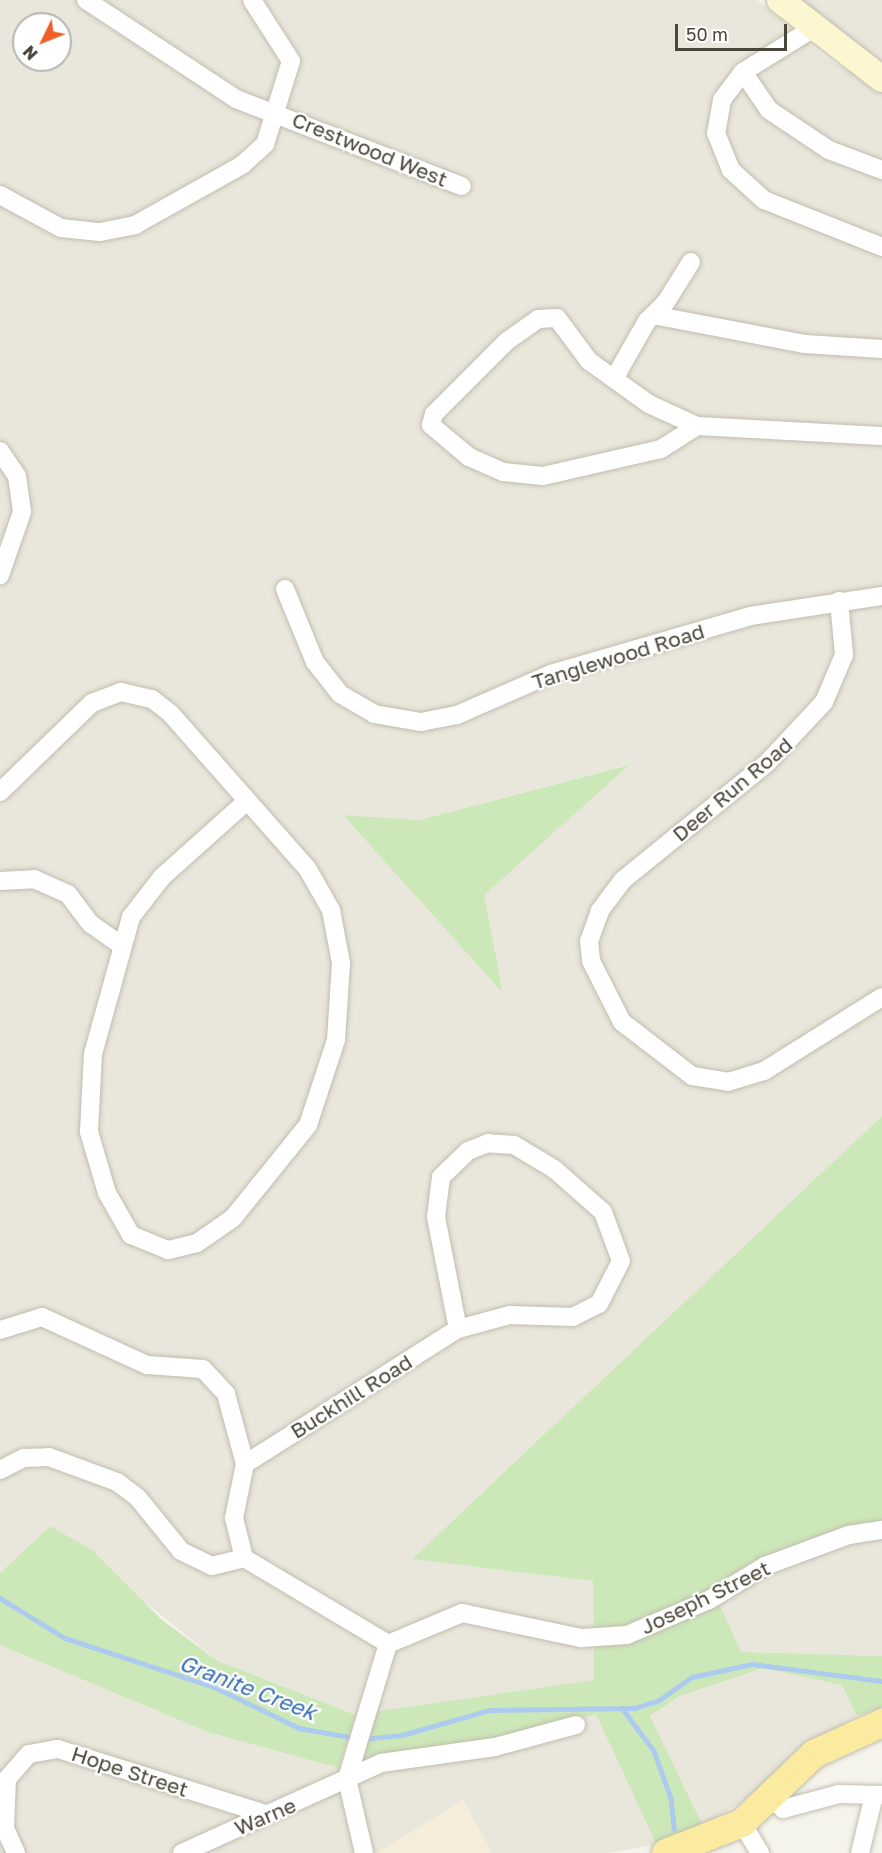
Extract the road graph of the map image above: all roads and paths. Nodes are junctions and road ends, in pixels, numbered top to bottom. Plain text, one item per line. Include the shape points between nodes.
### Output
1 (86, 0) edge
2 (252, 0) edge
3 (780, 0) edge
4 (812, 29) junction
5 (743, 72) junction
6 (882, 79) edge
7 (278, 112) junction
8 (882, 170) edge
9 (462, 186) dead end
10 (0, 195) edge
11 (882, 247) edge
12 (691, 262) dead end
13 (653, 315) junction
14 (882, 349) edge
15 (614, 379) junction
16 (697, 426) junction
17 (882, 436) edge
18 (0, 451) edge
19 (0, 575) edge
20 (285, 590) dead end
21 (882, 596) edge
22 (839, 601) junction
23 (0, 792) edge
24 (247, 801) junction
25 (0, 881) edge
26 (122, 946) junction
27 (882, 997) edge
28 (458, 1329) junction
29 (0, 1330) edge
30 (245, 1464) junction
31 (0, 1470) edge
32 (882, 1530) edge
33 (244, 1558) junction
34 (388, 1644) junction
35 (882, 1723) edge
36 (576, 1725) dead end
37 (347, 1779) junction
38 (878, 1795) edge
39 (770, 1796) junction
40 (265, 1814) junction
41 (742, 1823) junction
42 (16, 1853) edge
43 (182, 1853) edge
44 (364, 1853) edge
45 (666, 1853) edge
46 (760, 1853) edge
47 (860, 1853) edge

1 - 7 street, Crestwood West via 236,99
2 - 7 street via 291,61
3 - 4 street
4 - 5 street
4 - 6 street
5 - 8 street via 769,110 829,150
5 - 11 street via 722,100 716,133 731,170 765,200
7 - 9 street, Crestwood West
7 - 10 street via 265,144 242,165 135,225 100,232 61,228
12 - 13 street
13 - 14 street via 805,344
13 - 15 street
15 - 16 street via 649,404
15 - 16 street via 589,361 556,318 538,319 507,341 434,414 431,425 469,457 503,472 543,476 661,449
16 - 17 street
18 - 19 street via 17,476 22,512
20 - 22 street, Tanglewood Road via 315,662 340,694 374,714 421,722 457,715 551,674 739,619
21 - 22 street, Tanglewood Road
22 - 27 street, Deer Run Road via 844,655 824,702 767,763 623,880 600,911 589,941 591,961 622,1022 692,1076 728,1082 764,1071
23 - 24 street via 92,703 121,692 152,699 171,714
24 - 26 street via 144,895
24 - 26 street via 307,868 331,910 341,963 336,1040 308,1125 282,1158 233,1218 197,1243 168,1250 131,1235 107,1193 89,1132 93,1054
25 - 26 street via 34,879 68,894 91,924
28 - 28 street, Buckhill Road via 436,1216 441,1177 468,1151 488,1143 514,1146 554,1169 603,1212 619,1251 615,1281 598,1304 573,1317 510,1315
28 - 30 street, Buckhill Road
29 - 30 street via 42,1317 147,1365 203,1369 226,1394
30 - 33 street via 234,1518
31 - 33 street via 24,1458 49,1457 117,1482 138,1498 181,1551 212,1566
32 - 34 street, Joseph Street via 849,1535 765,1566 709,1600 627,1635 581,1638 462,1613
33 - 34 street
34 - 37 street
35 - 39 main road via 814,1754
36 - 37 street, Warne via 495,1747 421,1753
37 - 40 street, Warne
37 - 44 street
38 - 39 street via 839,1794 783,1809
38 - 47 street
39 - 41 main road
40 - 42 street, Hope Street via 58,1749 29,1754 7,1779 4,1828
40 - 43 street, Warne
41 - 45 main road
41 - 46 street

